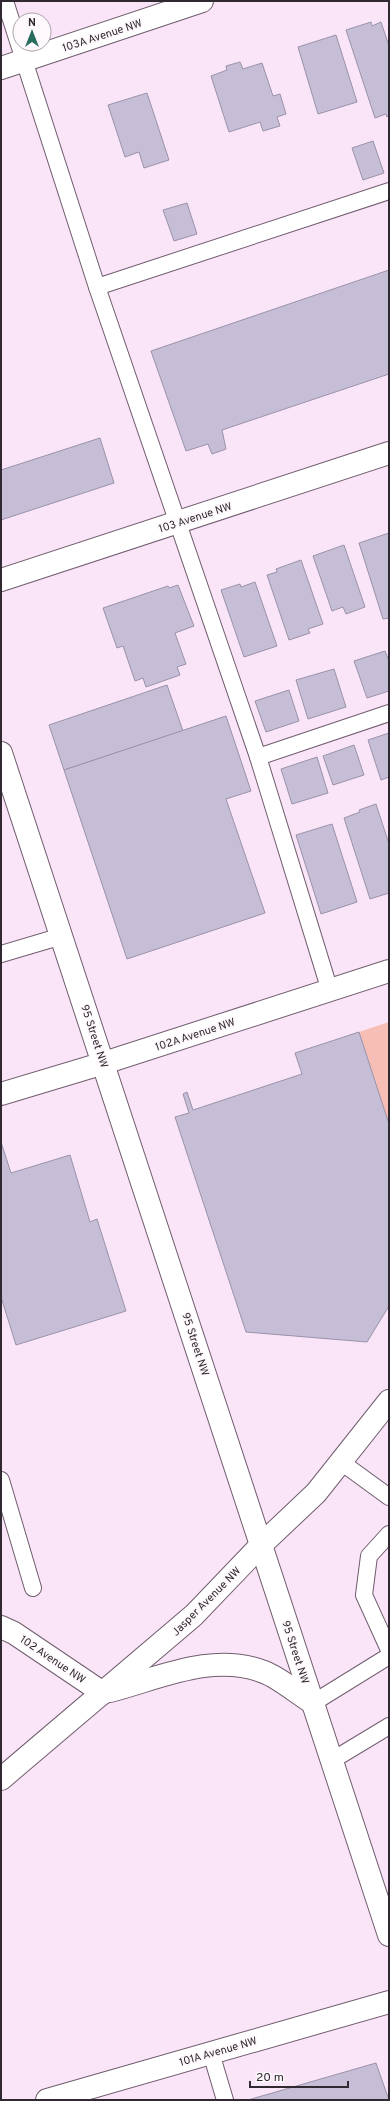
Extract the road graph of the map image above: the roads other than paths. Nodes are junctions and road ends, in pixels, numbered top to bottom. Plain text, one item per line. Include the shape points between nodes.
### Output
1 (5, 1) edge
2 (202, 1) edge
3 (25, 60) junction
4 (1, 68) edge
5 (389, 191) edge
6 (97, 287) junction
7 (389, 453) edge
8 (178, 522) junction
9 (1, 580) edge
10 (389, 713) edge
11 (1, 753) edge
12 (258, 757) junction
13 (62, 936) junction
14 (1, 954) edge
15 (389, 971) edge
16 (330, 990) junction
17 (104, 1063) junction
18 (1, 1094) edge
19 (389, 1401) edge
20 (341, 1462) junction
21 (1, 1480) edge
22 (389, 1497) edge
23 (389, 1534) edge
24 (262, 1545) junction
25 (33, 1588) dead end
26 (1, 1627) edge
27 (389, 1650) edge
28 (389, 1656) edge
29 (104, 1693) junction
30 (313, 1703) junction
31 (389, 1726) edge
32 (331, 1761) junction
33 (1, 1779) edge
34 (389, 1935) edge
35 (389, 2002) edge
36 (210, 2053) junction
37 (47, 2100) edge
38 (225, 2100) edge

1 - 3 lane
2 - 3 street, 103A Avenue NW
3 - 4 street, 103A Avenue NW
3 - 6 lane
5 - 6 lane
6 - 8 lane
7 - 8 street, 103 Avenue NW
8 - 9 street, 103 Avenue NW
8 - 12 lane
10 - 12 lane
11 - 13 street, 95 Street NW
12 - 16 lane
13 - 14 lane
13 - 17 street, 95 Street NW
15 - 16 street, 102A Avenue NW
16 - 17 street, 102A Avenue NW
17 - 18 street, 102A Avenue NW
17 - 24 street, 95 Street NW
19 - 20 street, Jasper Avenue NW
20 - 22 lane
20 - 24 street, Jasper Avenue NW via 316,1493
21 - 25 lane
23 - 27 lane via 369,1556 364,1595
24 - 29 street, Jasper Avenue NW via 194,1616
24 - 30 street, 95 Street NW
26 - 29 street, 102 Avenue NW
28 - 30 lane
29 - 30 street via 206,1664 236,1664 265,1672
29 - 33 street, Jasper Avenue NW
30 - 32 street, 95 Street NW
31 - 32 lane
32 - 34 street, 95 Street NW
35 - 36 street, 101A Avenue NW
36 - 37 street, 101A Avenue NW
36 - 38 lane

